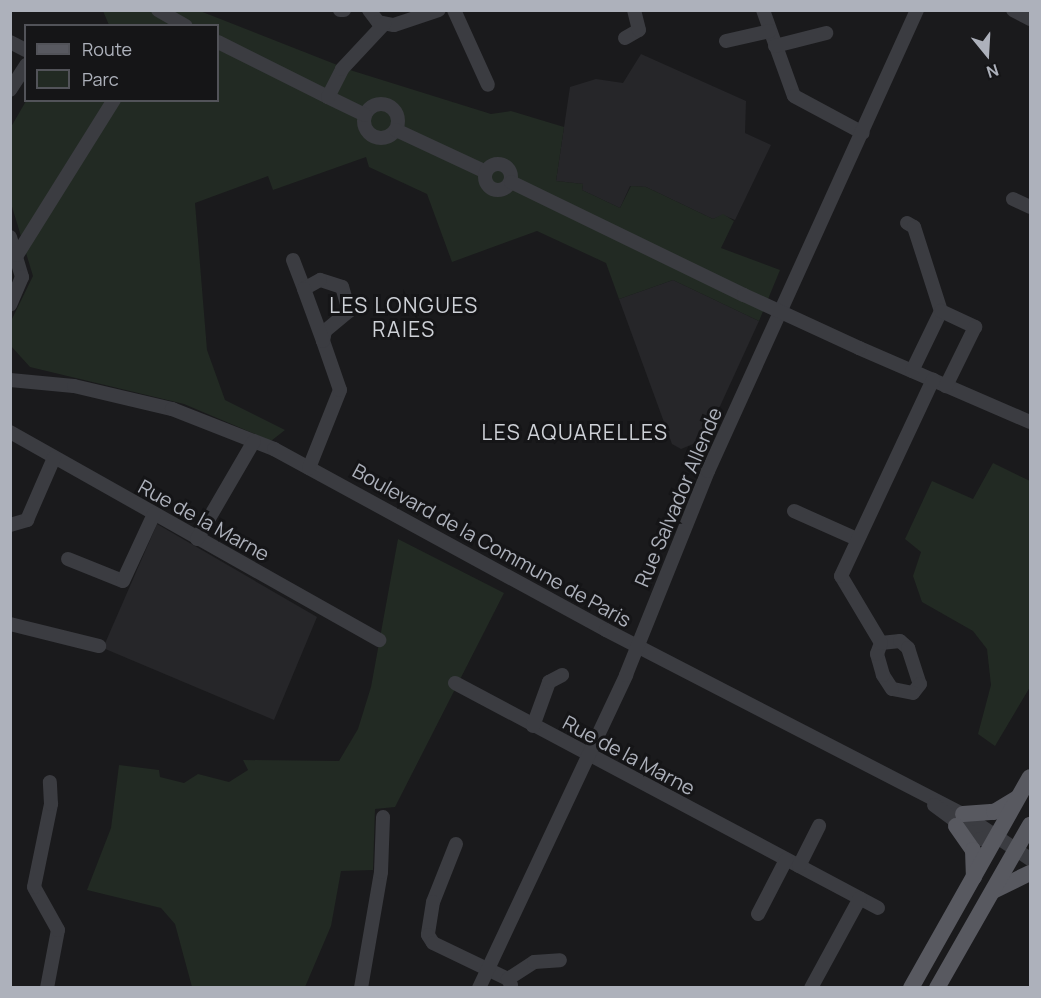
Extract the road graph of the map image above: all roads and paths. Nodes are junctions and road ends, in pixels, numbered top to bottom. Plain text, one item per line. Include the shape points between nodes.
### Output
1 (369, 10) edge
2 (439, 10) edge
3 (454, 10) edge
4 (634, 10) edge
5 (763, 10) edge
6 (926, 10) edge
7 (1013, 10) edge
8 (915, 17) edge
9 (1030, 19) edge
10 (384, 24) junction
11 (770, 31) junction
12 (826, 33) dead end
13 (625, 38) dead end
14 (726, 41) dead end
15 (10, 42) edge
16 (219, 42) edge
17 (775, 46) junction
18 (24, 49) edge
19 (24, 68) edge
20 (488, 86) dead end
21 (10, 90) edge
22 (328, 97) junction
23 (113, 102) edge
24 (365, 116) junction
25 (396, 130) junction
26 (863, 133) junction
27 (1013, 199) dead end
28 (1030, 207) edge
29 (907, 223) dead end
30 (10, 237) edge
31 (17, 255) junction
32 (293, 260) dead end
33 (304, 289) junction
34 (10, 305) edge
35 (941, 311) junction
36 (323, 341) junction
37 (912, 371) junction
38 (13, 378) edge
39 (940, 383) junction
40 (1030, 422) edge
41 (10, 432) edge
42 (254, 441) junction
43 (54, 458) junction
44 (309, 468) junction
45 (794, 511) dead end
46 (154, 514) junction
47 (10, 525) edge
48 (197, 539) junction
49 (857, 539) junction
50 (68, 559) dead end
51 (10, 624) edge
52 (379, 640) dead end
53 (881, 643) dead end
54 (99, 646) dead end
55 (637, 646) junction
56 (562, 675) dead end
57 (455, 683) dead end
58 (533, 726) junction
59 (588, 756) junction
60 (1030, 777) edge
61 (50, 782) dead end
62 (1020, 796) junction
63 (383, 817) dead end
64 (959, 820) junction
65 (1030, 825) edge
66 (819, 826) dead end
67 (996, 839) junction
68 (456, 844) dead end
69 (1023, 855) edge
70 (786, 860) junction
71 (799, 867) junction
72 (1030, 873) edge
73 (974, 881) junction
74 (990, 894) junction
75 (860, 898) junction
76 (878, 908) dead end
77 (758, 914) dead end
78 (560, 960) dead end
79 (488, 968) junction
80 (510, 983) edge
81 (47, 987) edge
82 (361, 987) edge
83 (478, 987) edge
84 (811, 987) edge
85 (911, 987) edge
86 (937, 987) edge

1 - 10 street
2 - 10 street via 404,24
3 - 20 street
4 - 13 street via 639,30
5 - 11 street
6 - 8 street, Rue Salvador Allende
7 - 9 street
8 - 26 street, Rue Salvador Allende
10 - 22 street via 342,69
11 - 14 street
11 - 17 street
12 - 17 street
15 - 18 street
16 - 22 street
17 - 26 street via 801,103
19 - 21 street
22 - 24 street
23 - 31 street
24 - 25 street via 365,128 374,136 386,137
24 - 25 street via 376,105 392,108
25 - 37 street, bridge via 486,172 494,190 511,182
26 - 55 street, Rue Salvador Allende via 708,471
27 - 28 street
29 - 35 street via 914,227
30 - 31 street
31 - 34 street via 22,277
32 - 33 street
33 - 36 street
33 - 36 street via 320,280 342,287 349,311 337,326 325,331
35 - 37 street
35 - 39 street via 975,327
36 - 44 street via 340,390
37 - 39 street
38 - 42 street, Boulevard de la Commune de Paris via 153,404
39 - 40 street
39 - 49 street
41 - 43 street, Rue de la Marne
42 - 44 street, Boulevard de la Commune de Paris
42 - 48 street
43 - 46 street, Rue de la Marne
43 - 47 street via 27,520
44 - 55 street, Boulevard de la Commune de Paris
45 - 49 street
46 - 48 street, Rue de la Marne
46 - 50 street via 123,581
48 - 52 street, Rue de la Marne
49 - 53 street via 841,576
51 - 54 street
55 - 59 street, Rue Salvador Allende
55 - 64 street, Boulevard de la Commune de Paris via 928,799
56 - 58 street via 549,682
57 - 58 street, Rue de la Marne
58 - 59 street, Rue de la Marne
59 - 70 street, Rue de la Marne
59 - 79 street, Rue Salvador Allende
60 - 62 main road
61 - 81 street via 51,804 34,887 58,930
62 - 64 main road via 994,813
62 - 67 main road
62 - 69 main road
63 - 82 street via 381,872
64 - 67 street, Boulevard de la Commune de Paris
64 - 73 main road via 973,850
65 - 69 main road
66 - 71 street
67 - 69 street, Boulevard de la Commune de Paris
67 - 73 main road
67 - 74 main road
68 - 79 street via 433,902 428,935 433,943
69 - 74 main road
70 - 71 street, Rue de la Marne
70 - 77 street
71 - 75 street, Rue de la Marne
72 - 74 main road via 1004,882
73 - 85 main road
74 - 86 main road
75 - 76 street, Rue de la Marne
75 - 84 street
78 - 80 street via 534,962
79 - 80 street
79 - 83 street, Rue Salvador Allende

